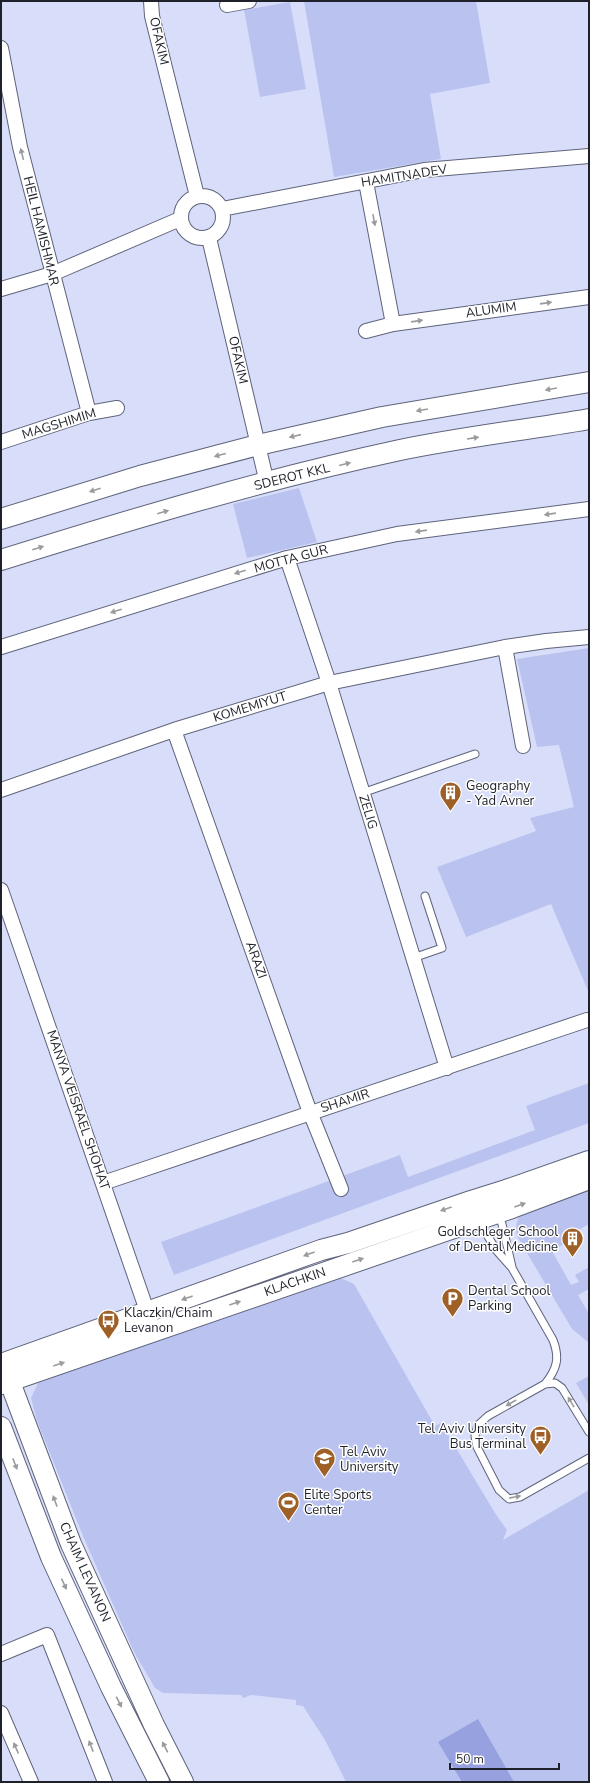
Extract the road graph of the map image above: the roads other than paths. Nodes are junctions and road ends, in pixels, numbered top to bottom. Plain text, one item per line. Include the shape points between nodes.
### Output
1 (151, 1) edge
2 (249, 1) edge
3 (227, 5) dead end
4 (1, 48) edge
5 (589, 156) edge
6 (366, 182) junction
7 (197, 196) junction
8 (222, 209) junction
9 (180, 219) junction
10 (208, 238) junction
11 (52, 274) junction
12 (1, 289) edge
13 (589, 297) edge
14 (393, 324) junction
15 (366, 331) dead end
16 (589, 382) edge
17 (117, 408) dead end
18 (89, 412) junction
19 (589, 419) edge
20 (1, 442) edge
21 (258, 445) junction
22 (266, 483) junction
23 (589, 509) edge
24 (1, 519) edge
25 (287, 558) junction
26 (1, 560) edge
27 (589, 637) edge
28 (1, 647) edge
29 (505, 647) junction
30 (329, 683) junction
31 (174, 730) junction
32 (523, 746) dead end
33 (475, 754) dead end
34 (1, 790) edge
35 (362, 793) junction
36 (1, 890) edge
37 (425, 896) dead end
38 (413, 958) junction
39 (587, 1020) dead end
40 (447, 1068) junction
41 (310, 1112) junction
42 (589, 1161) edge
43 (589, 1179) edge
44 (103, 1183) junction
45 (341, 1189) dead end
46 (494, 1204) junction
47 (474, 1210) junction
48 (512, 1268) junction
49 (147, 1312) junction
50 (154, 1331) junction
51 (3, 1370) edge
52 (35, 1373) junction
53 (545, 1384) junction
54 (1, 1427) edge
55 (589, 1432) edge
56 (31, 1436) junction
57 (589, 1458) edge
58 (1, 1654) edge
59 (1, 1713) edge
60 (31, 1782) edge
61 (105, 1782) edge
62 (159, 1782) edge
63 (183, 1782) edge

1 - 7 street, OFAKIM via 152,16
2 - 3 street
11 -> 4 street, HEIL HAMISHMAR via 20,147
5 - 6 street, HAMITNADEV via 424,170
6 - 8 street, HAMITNADEV
6 -> 14 street
7 - 8 street via 209,197
7 - 9 street via 183,207
8 - 10 street via 222,226
9 - 10 street via 190,235
9 - 11 street
10 - 21 street, OFAKIM
11 - 12 street
11 - 18 street, HEIL HAMISHMAR
14 -> 13 street, ALUMIM
14 - 15 street, ALUMIM
16 -> 21 main road via 382,417
17 - 18 street, MAGSHIMIM
18 - 20 street, MAGSHIMIM
22 -> 19 main road, SDEROT KKL via 400,450
21 - 22 street, OFAKIM
21 -> 24 main road via 140,476
26 -> 22 main road, SDEROT KKL via 103,528
23 -> 25 street, MOTTA GUR via 398,534
25 -> 28 street, MOTTA GUR
25 - 30 street, ZELIG
27 - 29 street, KOMEMIYUT
29 - 30 street, KOMEMIYUT
29 - 32 street
30 - 31 street, KOMEMIYUT
30 - 35 street, ZELIG
31 - 34 street, KOMEMIYUT
31 - 41 street, ARAZI
33 - 35 lane
35 - 38 street, ZELIG
36 - 44 street, MANYA VEISRAEL SHOHAT
37 - 38 lane via 442,948
38 - 40 street, ZELIG
39 - 40 street, SHAMIR
40 - 41 street, SHAMIR
41 - 44 street, SHAMIR
41 - 45 street, ARAZI
42 - 46 main road, KLACHKIN
46 -> 43 main road, KLACHKIN
44 - 49 street, MANYA VEISRAEL SHOHAT
46 - 47 main road, KLACHKIN
46 - 48 lane via 502,1224
47 - 48 lane via 496,1250
47 -> 49 main road, KLACHKIN via 321,1250
50 -> 47 main road, KLACHKIN
48 - 53 lane via 558,1351 556,1364
49 - 50 street, MANYA VEISRAEL SHOHAT
49 - 51 main road, KLACHKIN
52 -> 50 main road, KLACHKIN
51 - 52 main road, KLACHKIN
51 - 56 main road, CHAIM LEVANON
52 - 56 main road via 28,1391 27,1404
55 -> 53 lane via 562,1388 555,1383
53 -> 57 lane via 488,1416 478,1425 475,1436 477,1447 499,1490 509,1499 520,1497
54 -> 62 main road, CHAIM LEVANON via 51,1557 111,1687
63 -> 56 main road, CHAIM LEVANON via 71,1544
61 -> 58 street via 47,1636
60 -> 59 street

